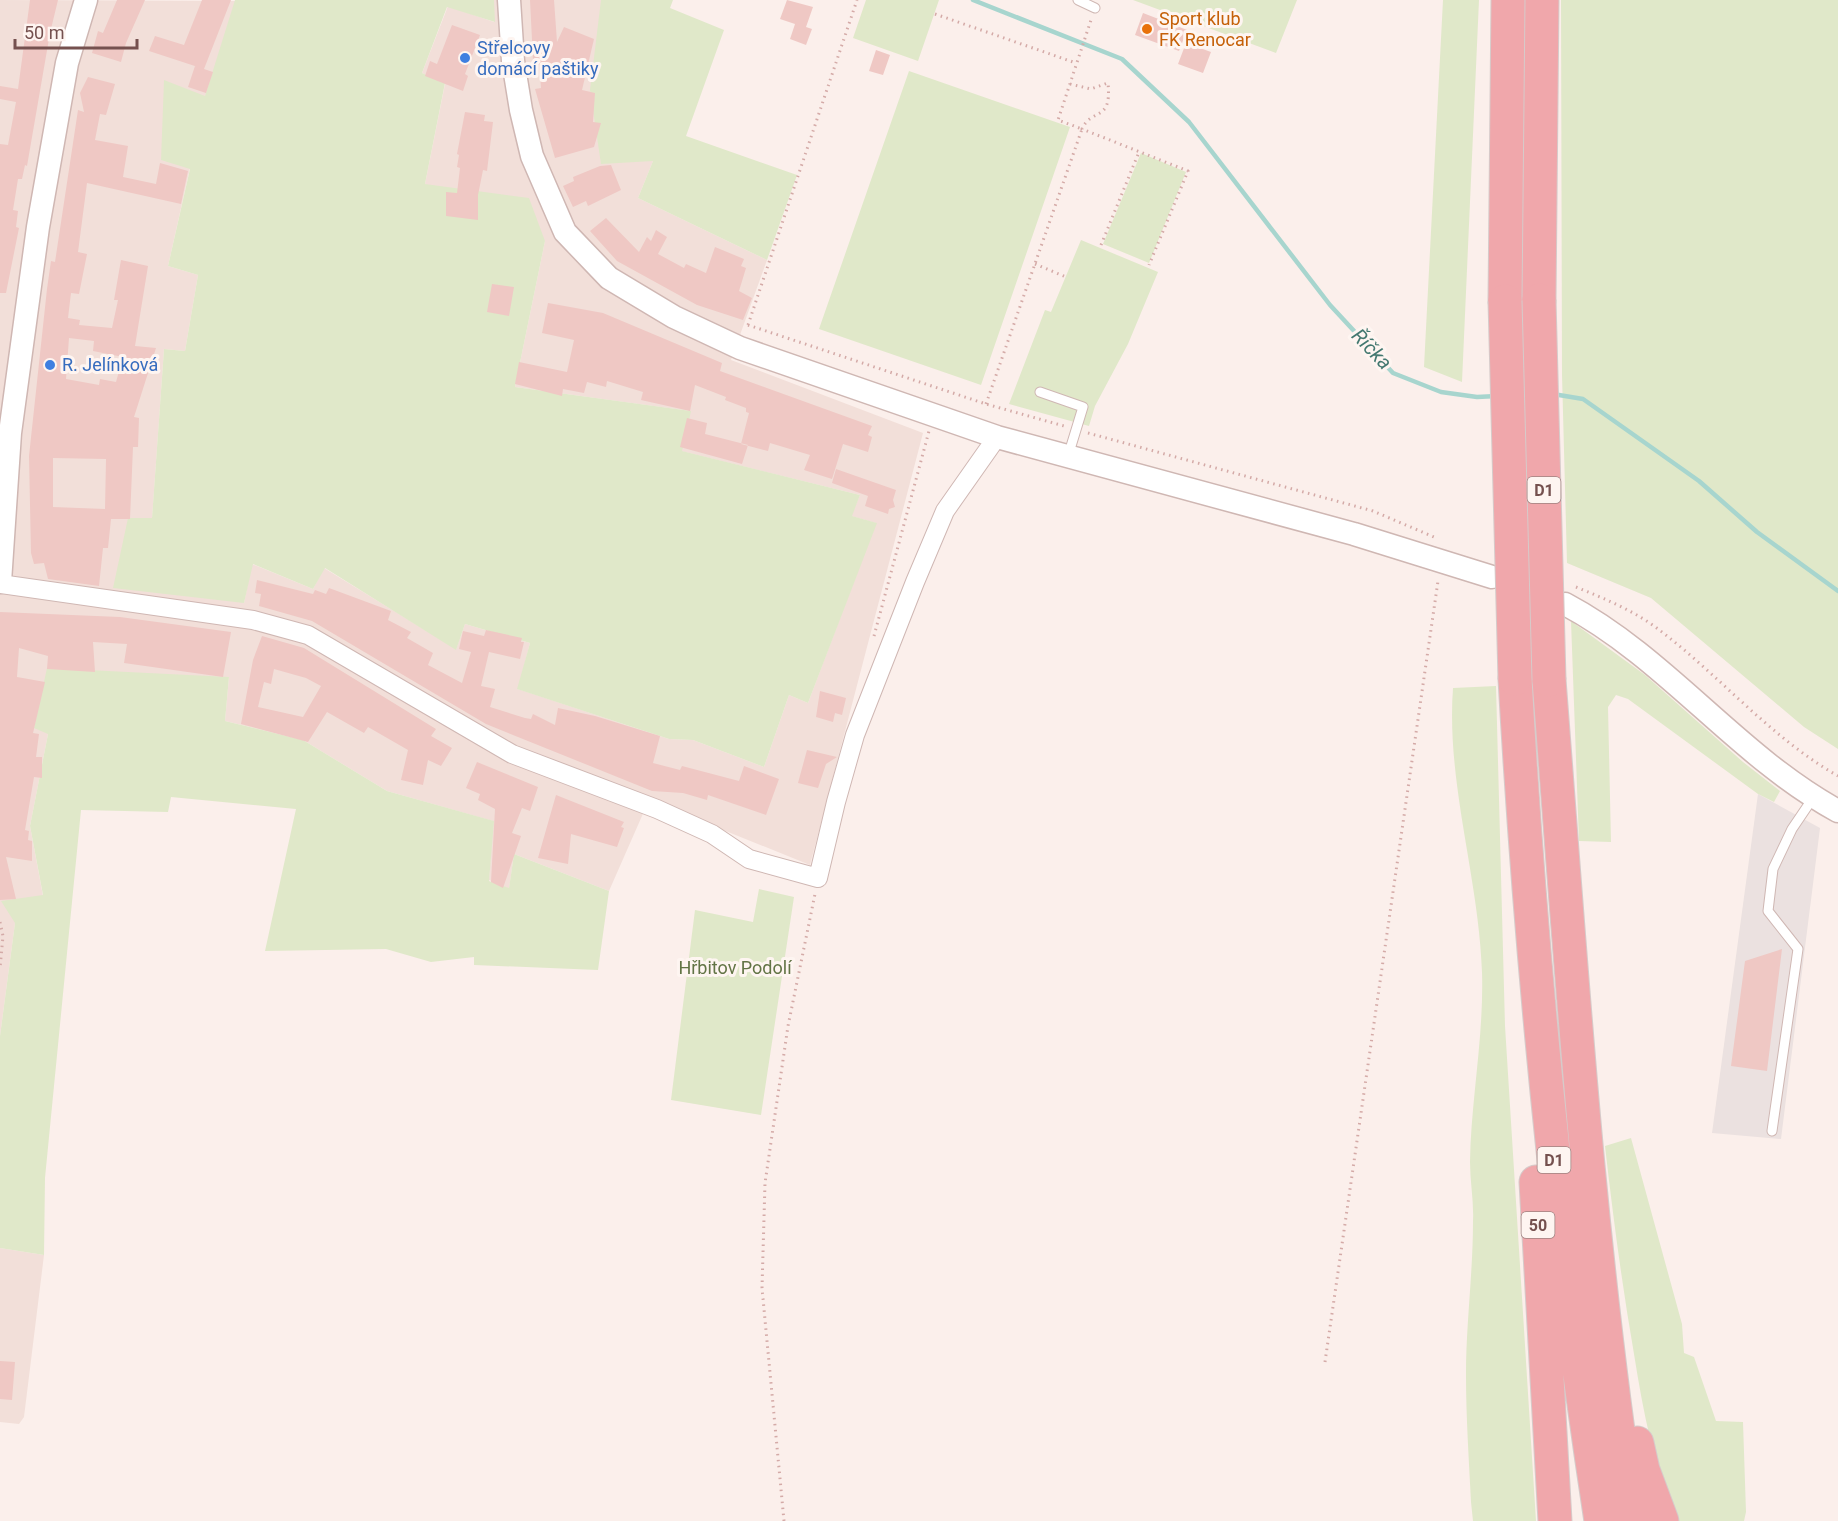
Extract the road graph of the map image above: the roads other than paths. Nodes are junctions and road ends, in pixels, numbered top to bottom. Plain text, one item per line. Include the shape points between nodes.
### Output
1 (86, 0) edge
2 (509, 0) edge
3 (1078, 0) edge
4 (1508, 0) edge
5 (1542, 0) edge
6 (1095, 8) road end
7 (1040, 392) dead end
8 (997, 437) junction
9 (1068, 456) junction
10 (1492, 577) dead end
11 (0, 583) edge
12 (1569, 595) road end
13 (1522, 797) junction
14 (1813, 798) junction
15 (1838, 811) edge
16 (1772, 1131) dead end
17 (1592, 1218) junction
18 (1555, 1521) edge
19 (1601, 1521) edge
20 (1631, 1521) edge
21 (1662, 1521) edge

1 - 11 street via 67,63 38,227 10,433
2 - 8 street via 513,61 532,156 566,232 609,278 674,317 740,348
3 - 6 lane
4 - 13 highway, D1, bridge via 1505,301
5 - 17 highway, D1, bridge via 1539,300 1549,680
7 - 9 lane via 1083,407
8 - 9 street
8 - 11 street via 945,511 915,582 855,735 818,878 749,859 712,834 657,809 512,754 308,635 253,620
9 - 10 street via 1354,534
12 - 14 street via 1783,777
13 - 18 highway, 50 via 1523,948
13 - 19 highway, D1 via 1554,1163
14 - 15 street
14 - 16 lane via 1792,829 1773,869 1768,911 1798,949
17 - 20 highway, D1
17 - 21 highway via 1616,1314 1630,1412

